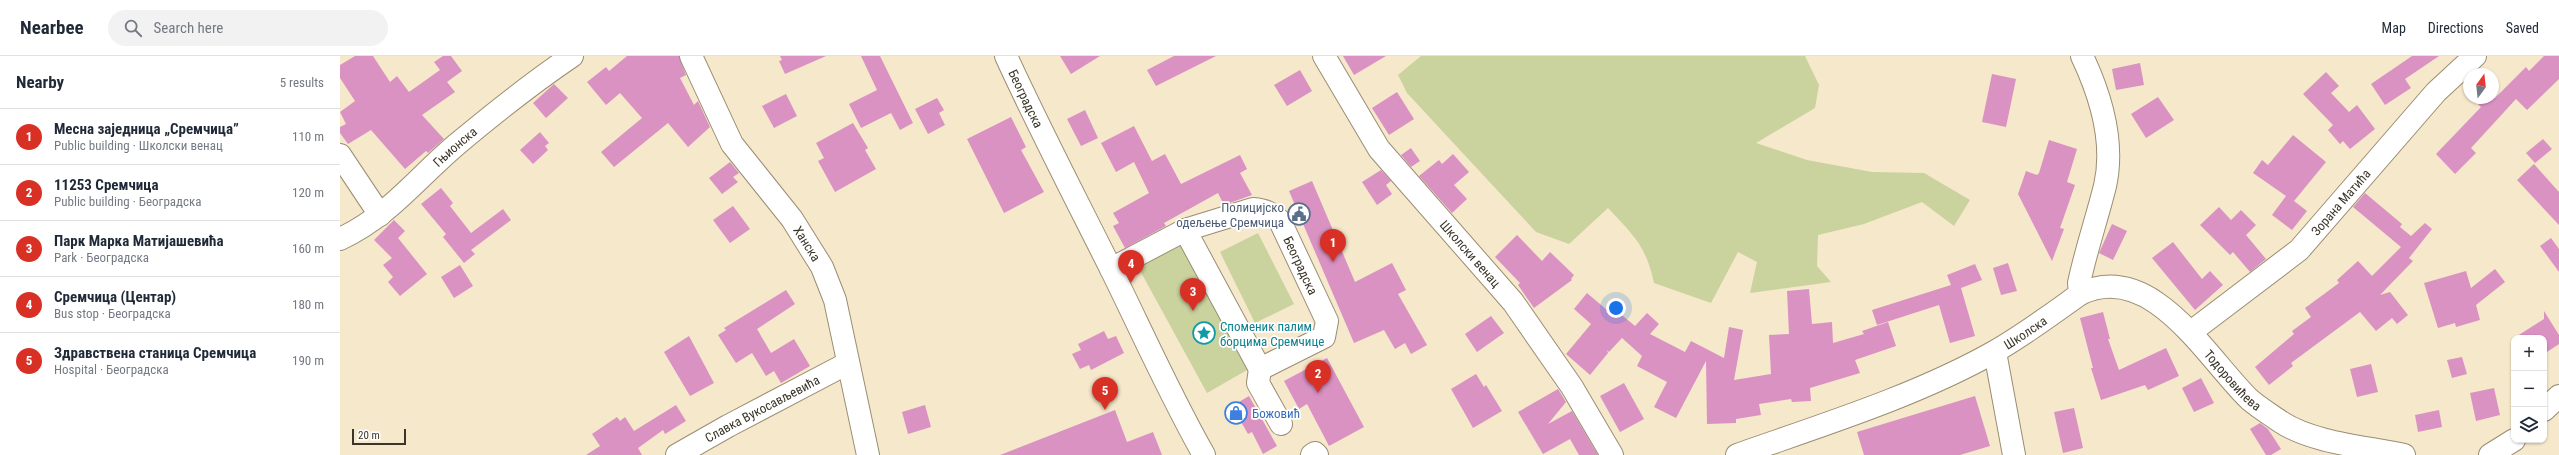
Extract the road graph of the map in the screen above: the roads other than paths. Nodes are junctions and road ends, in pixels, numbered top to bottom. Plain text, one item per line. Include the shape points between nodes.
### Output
1 (572, 56) edge
2 (691, 56) edge
3 (1006, 56) edge
4 (1324, 56) edge
5 (2082, 56) edge
6 (2475, 56) edge
7 (340, 155) edge
8 (380, 216) junction
9 (1185, 230) junction
10 (340, 239) edge
11 (1111, 269) junction
12 (2080, 294) junction
13 (2191, 332) junction
14 (1995, 352) junction
15 (848, 363) junction
16 (1260, 369) junction
17 (2559, 396) edge
18 (2547, 407) edge
19 (1281, 424) dead end
20 (2511, 442) edge
21 (677, 455) edge
22 (868, 455) edge
23 (1204, 455) edge
24 (1312, 455) edge
25 (1317, 455) edge
26 (1612, 455) edge
27 (1737, 455) edge
28 (2014, 455) edge
29 (2404, 455) edge
30 (2490, 455) edge

1 - 8 street, Гњионска via 535,81 455,146
2 - 15 street, Ханска via 732,144 792,219 822,267 835,300
3 - 11 street, Београдска via 1051,153
4 - 26 street, Школски венац via 1379,149 1514,302 1533,328
5 - 12 street via 2102,106 2108,149 2105,184 2079,283
6 - 13 street, Зорана Матића via 2436,92 2298,250
7 - 8 street
8 - 10 street, Гњионска
9 - 11 street, Београдска
9 - 16 street
9 - 16 street, Београдска via 1253,209 1264,210 1280,221 1327,321 1327,329 1324,337
11 - 23 street, Београдска via 1180,412
12 - 13 street, Тодоровићева via 2100,286 2128,288 2143,294
12 - 14 street, Школска
13 - 29 street, Тодоровићева via 2250,399 2282,423 2311,435
14 - 27 street, Школска via 1890,399
14 - 28 street
15 - 21 street, Славка Вукосављевића
15 - 22 street, Ханска
16 - 19 street via 1258,383
17 - 18 street
20 - 30 street
24 - 25 street

